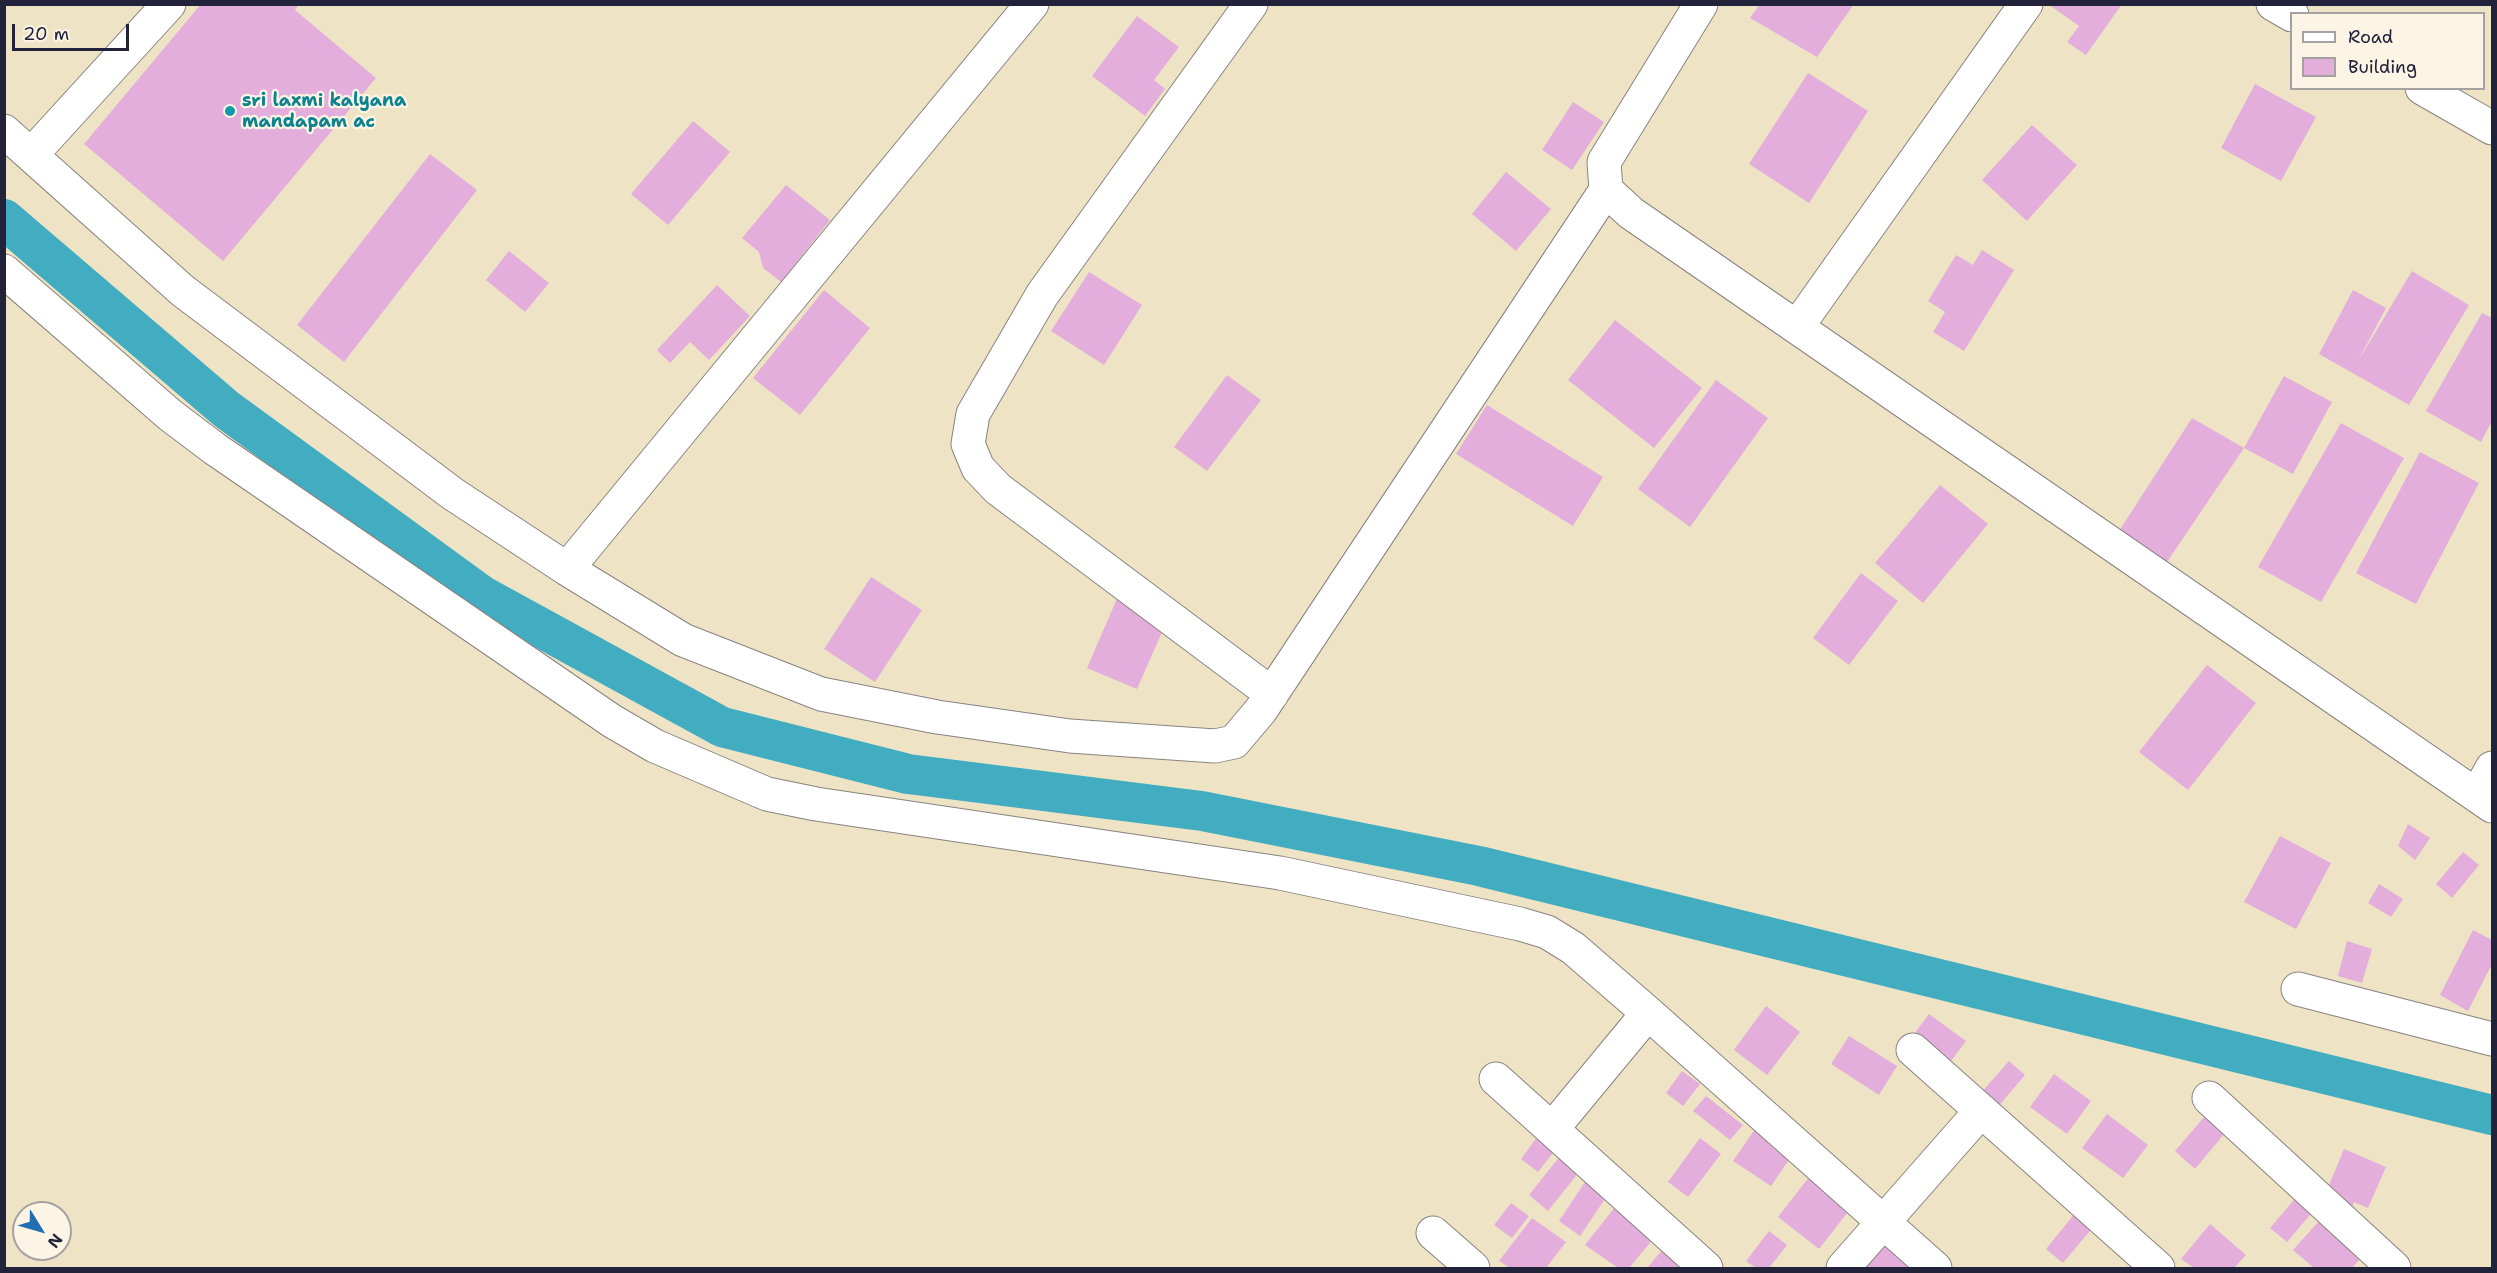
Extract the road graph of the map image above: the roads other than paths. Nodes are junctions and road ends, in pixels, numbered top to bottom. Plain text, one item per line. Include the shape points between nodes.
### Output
1 (169, 4) edge
2 (1032, 4) edge
3 (1251, 4) edge
4 (1701, 4) edge
5 (2026, 4) edge
6 (2273, 4) edge
7 (2290, 14) edge
8 (2426, 90) edge
9 (2493, 128) edge
10 (4, 131) edge
11 (31, 155) junction
12 (1606, 190) junction
13 (4, 271) edge
14 (1797, 327) junction
15 (567, 568) junction
16 (1272, 694) junction
17 (2487, 790) edge
18 (2298, 989) dead end
19 (1648, 1013) junction
20 (2493, 1039) edge
21 (1913, 1050) dead end
22 (1496, 1079) dead end
23 (2210, 1098) dead end
24 (1982, 1111) junction
25 (1552, 1130) junction
26 (1883, 1222) junction
27 (1433, 1233) dead end
28 (2389, 1267) edge
29 (1473, 1269) edge
30 (1706, 1269) edge
31 (1843, 1269) edge
32 (1935, 1269) edge
33 (2158, 1269) edge

1 - 11 street
2 - 15 street
3 - 16 street via 1042,295 972,414 968,444 978,468 998,489
4 - 12 street via 1604,162
5 - 14 street
6 - 7 street
8 - 9 street
10 - 11 street
11 - 15 street via 183,291 453,494
12 - 14 street via 1631,213
12 - 16 street
13 - 19 street via 170,416 215,449 612,721 656,746 767,794 1280,873 1520,924 1547,932 1573,948
14 - 17 street
15 - 16 street via 683,640 821,694 937,717 1070,736 1215,746 1234,742
18 - 20 street
19 - 25 street
19 - 26 street
21 - 24 street
22 - 25 street
23 - 28 street
24 - 26 street
24 - 33 street
25 - 30 street
26 - 31 street
26 - 32 street
27 - 29 street

